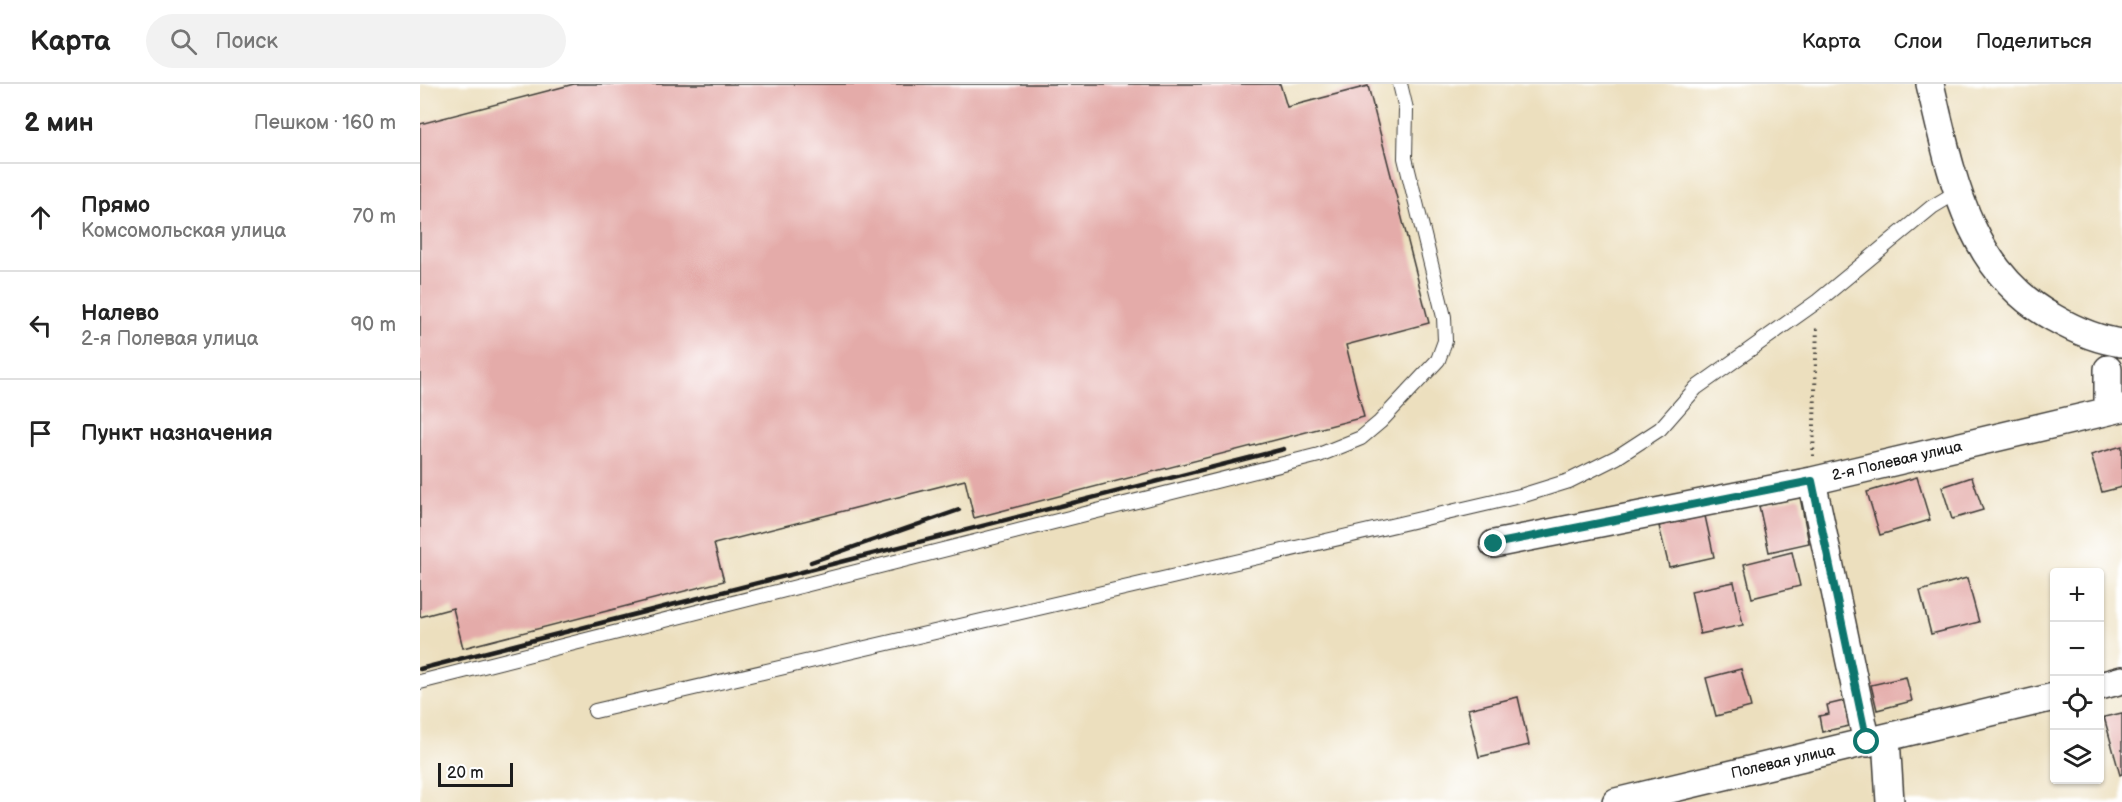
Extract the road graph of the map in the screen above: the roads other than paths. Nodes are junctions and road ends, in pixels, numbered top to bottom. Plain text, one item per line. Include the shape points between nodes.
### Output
1 (1400, 84) edge
2 (1930, 84) edge
3 (1957, 192) junction
4 (2122, 343) edge
5 (2108, 369) dead end
6 (2115, 410) edge
7 (1812, 481) junction
8 (1494, 544) dead end
9 (2122, 680) edge
10 (420, 682) edge
11 (2104, 685) edge
12 (2050, 698) edge
13 (595, 711) dead end
14 (1876, 740) junction
15 (1616, 802) edge
16 (1890, 802) edge

1 - 10 lane via 1406,109 1405,158 1444,317 1445,341 1438,360 1361,438 1319,455
2 - 3 street
3 - 4 street via 1993,267 2016,292 2043,313 2075,330
3 - 13 lane via 1932,207 1818,301 1696,388 1660,429 1569,481 1524,495
5 - 6 street
6 - 7 street, 2-я Полевая улица
7 - 8 street, 2-я Полевая улица
7 - 14 street
9 - 11 street
12 - 14 street, Полевая улица
14 - 15 street, Полевая улица
14 - 16 street

